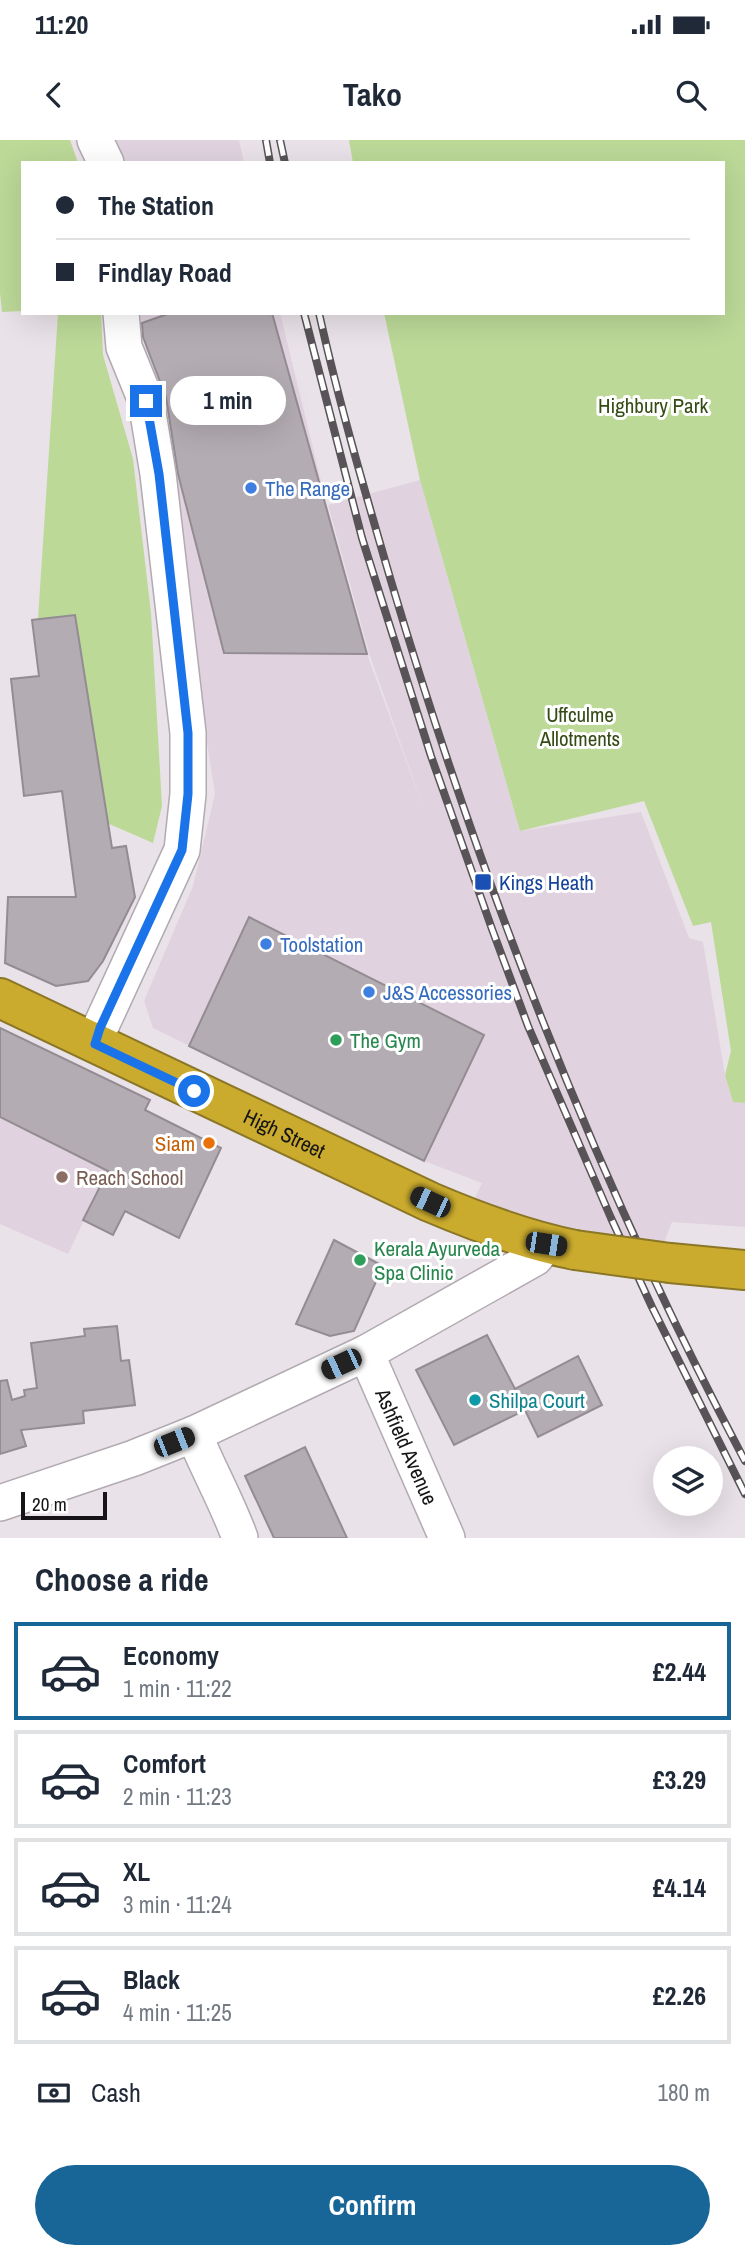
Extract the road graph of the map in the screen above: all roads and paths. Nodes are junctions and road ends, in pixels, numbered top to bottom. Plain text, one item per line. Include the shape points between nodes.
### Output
1 (95, 140) edge
2 (105, 161) edge
3 (121, 315) edge
4 (0, 998) edge
5 (95, 1044) junction
6 (561, 1247) junction
7 (745, 1270) edge
8 (366, 1353) junction
9 (194, 1434) junction
10 (0, 1503) edge
11 (240, 1538) edge
12 (447, 1538) edge

1 - 2 street
3 - 5 street via 124,347 146,401 159,474 188,733 188,794 182,850
4 - 5 highway, High Street
5 - 6 highway, High Street via 430,1202
6 - 7 highway, High Street, bridge
6 - 8 street
8 - 9 street
8 - 12 street, Ashfield Avenue
9 - 10 street
9 - 11 street

